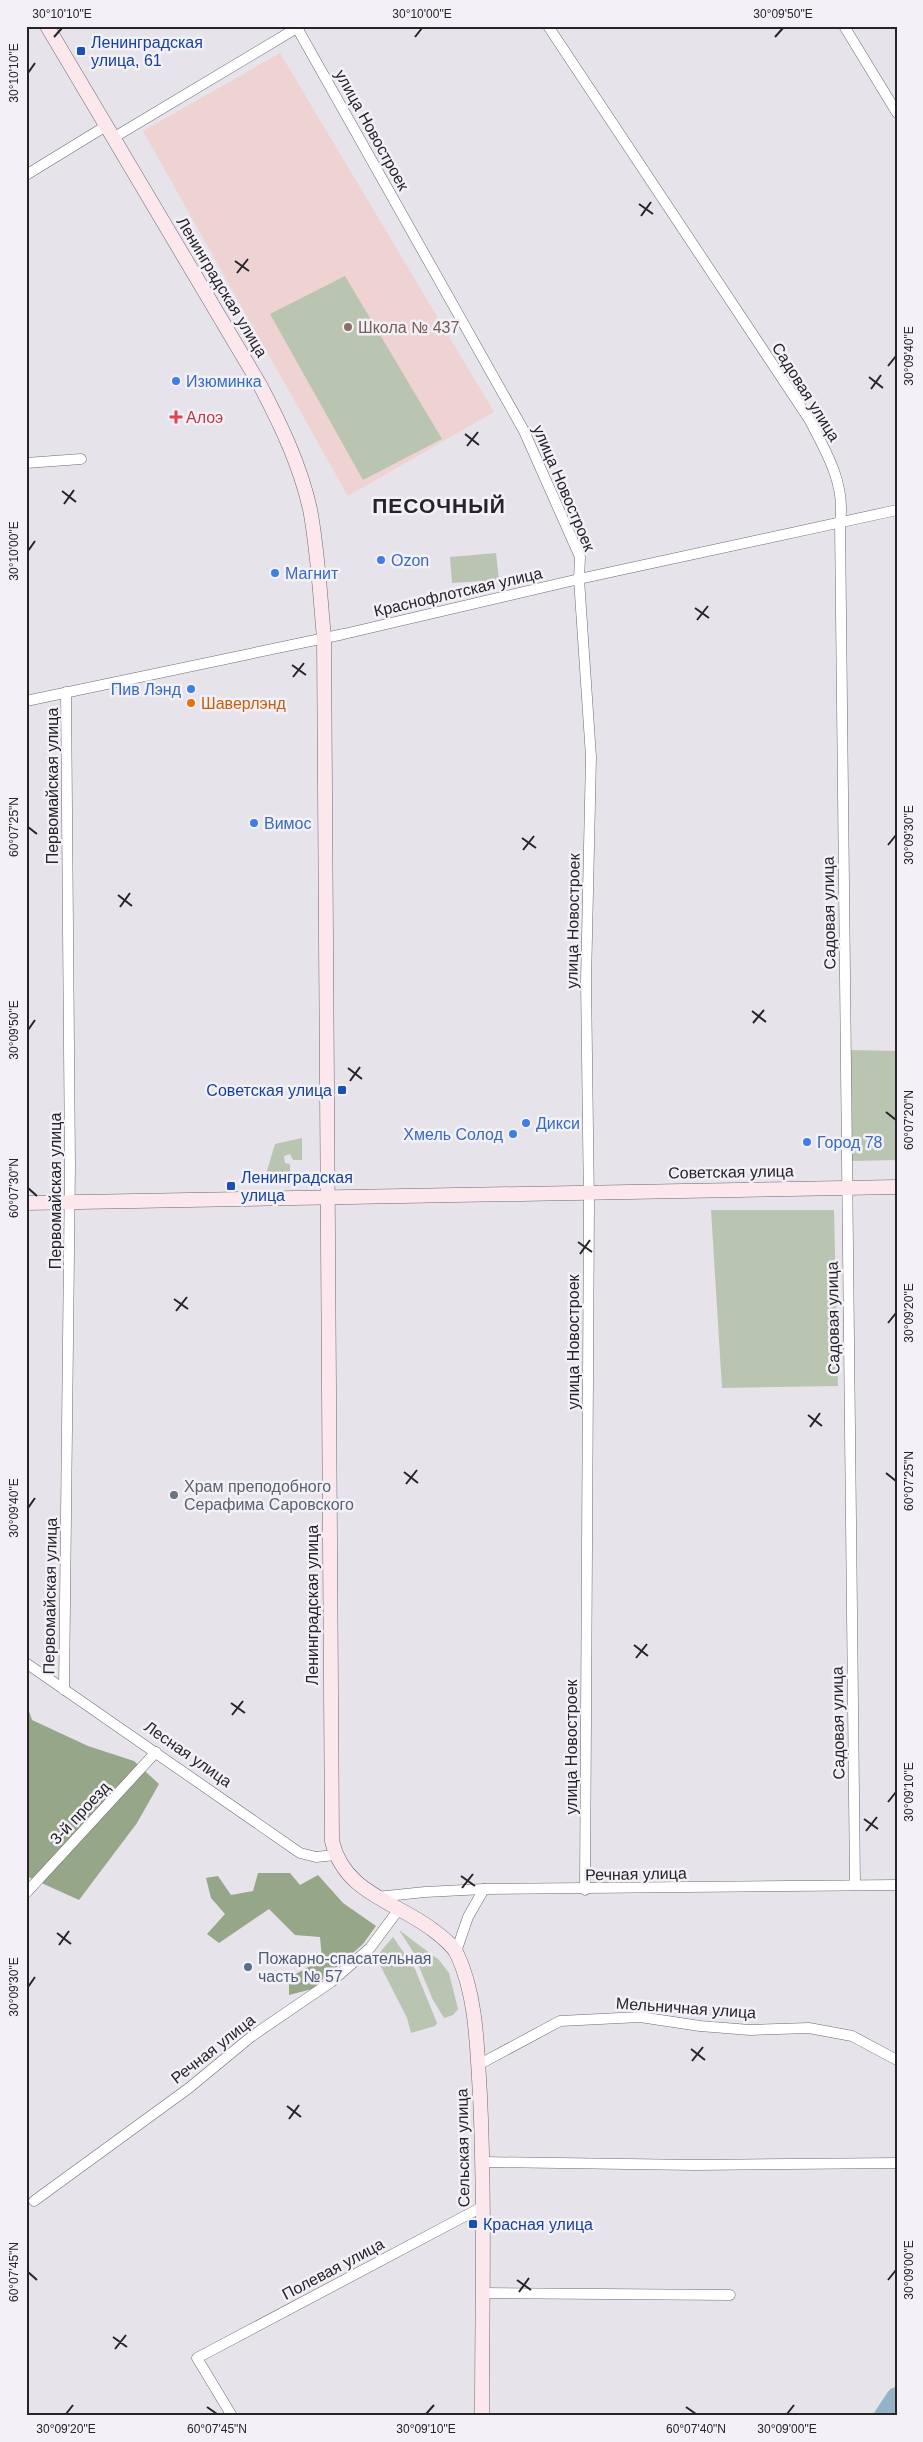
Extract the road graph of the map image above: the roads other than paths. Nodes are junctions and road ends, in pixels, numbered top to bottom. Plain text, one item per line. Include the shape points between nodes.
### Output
1 (47, 26) edge
2 (548, 26) edge
3 (844, 26) edge
4 (298, 27) edge
5 (897, 114) edge
6 (106, 126) junction
7 (113, 138) junction
8 (26, 175) edge
9 (81, 460) dead end
10 (26, 463) edge
11 (897, 510) edge
12 (840, 522) junction
13 (579, 579) junction
14 (324, 638) junction
15 (66, 692) junction
16 (26, 701) edge
17 (846, 1187) junction
18 (897, 1187) edge
19 (588, 1192) junction
20 (327, 1198) junction
21 (70, 1202) junction
22 (26, 1203) edge
23 (26, 1664) edge
24 (64, 1690) junction
25 (156, 1752) junction
26 (335, 1855) junction
27 (31, 1884) edge
28 (855, 1885) junction
29 (897, 1885) edge
30 (484, 1889) junction
31 (585, 1890) junction
32 (26, 1893) edge
33 (376, 1897) junction
34 (399, 1909) junction
35 (456, 1952) junction
36 (897, 2060) edge
37 (478, 2065) junction
38 (483, 2162) junction
39 (897, 2163) edge
40 (34, 2201) dead end
41 (482, 2207) junction
42 (482, 2294) junction
43 (730, 2296) dead end
44 (232, 2416) edge
45 (482, 2416) edge

1 - 6 main road, Ленинградская улица
2 - 12 street, Садовая улица via 809,419 836,479 843,504
3 - 5 street
4 - 7 street
4 - 13 street, улица Новостроек via 524,431 580,557
6 - 7 main road, Ленинградская улица
6 - 8 street
7 - 14 main road, Ленинградская улица via 282,427 310,509
9 - 10 street
11 - 12 street, Краснофлотская улица
12 - 13 street, Краснофлотская улица
12 - 17 street, Садовая улица
13 - 14 street, Краснофлотская улица
13 - 19 street, улица Новостроек via 591,757 586,981
14 - 15 street, Краснофлотская улица
14 - 20 main road, Ленинградская улица
15 - 16 street, Краснофлотская улица
15 - 21 street, Первомайская улица
17 - 18 main road, Советская улица
17 - 19 main road, Советская улица
17 - 28 street, Садовая улица
19 - 20 main road, Советская улица
19 - 31 street, улица Новостроек
20 - 21 main road, Советская улица
20 - 26 main road, Ленинградская улица via 331,1819
21 - 22 main road, Советская улица
21 - 24 street, Первомайская улица
23 - 24 street, Лесная улица
24 - 25 street, Лесная улица
25 - 26 street, Лесная улица via 300,1853 316,1857
25 - 27 street, 3-й проезд
26 - 33 main road, Ленинградская улица via 359,1886
27 - 32 street, 3-й проезд
28 - 29 street, Речная улица
28 - 31 street, Речная улица
30 - 31 street, Речная улица
30 - 33 street, Речная улица
30 - 35 street via 468,1917
33 - 34 main road
34 - 35 main road via 441,1936
34 - 40 street, Речная улица via 370,1948 331,1982 252,2036 189,2088
35 - 37 main road, Сельская улица via 469,1990
36 - 37 street, Мельничная улица via 852,2036 810,2028 750,2030 640,2016 560,2022
37 - 38 main road, Сельская улица
38 - 39 street
38 - 41 main road, Сельская улица
41 - 42 main road, Сельская улица
41 - 44 street, Полевая улица via 198,2358
42 - 43 street
42 - 45 main road, Сельская улица

